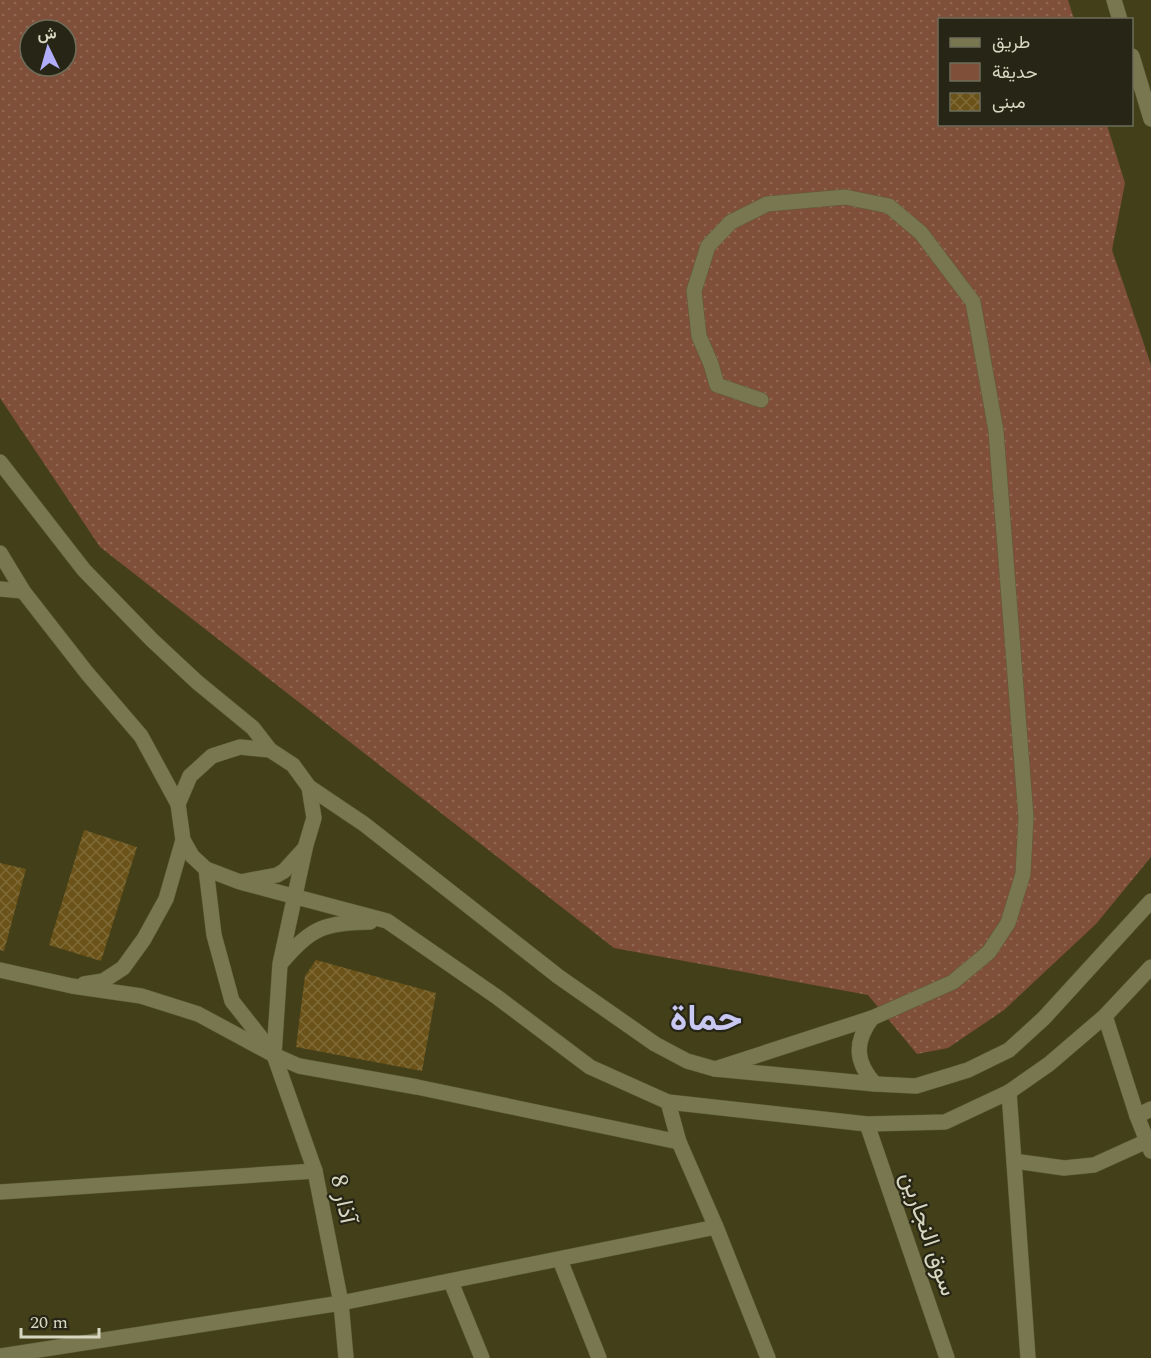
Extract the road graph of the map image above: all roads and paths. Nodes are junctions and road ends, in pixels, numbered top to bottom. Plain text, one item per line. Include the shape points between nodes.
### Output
1 (1114, 0) edge
2 (1119, 18) edge
3 (1133, 62) edge
4 (1151, 119) edge
5 (761, 400) dead end
6 (0, 462) edge
7 (0, 554) edge
8 (0, 589) edge
9 (23, 591) junction
10 (270, 750) junction
11 (309, 787) junction
12 (178, 804) junction
13 (183, 840) junction
14 (305, 848) junction
15 (206, 870) junction
16 (240, 882) junction
17 (295, 897) junction
18 (1151, 901) edge
19 (387, 921) junction
20 (280, 964) junction
21 (1151, 967) edge
22 (0, 970) edge
23 (72, 986) junction
24 (1105, 1016) junction
25 (872, 1018) junction
26 (274, 1055) junction
27 (715, 1070) junction
28 (875, 1084) junction
29 (1009, 1092) junction
30 (669, 1102) junction
31 (1144, 1112) edge
32 (867, 1124) junction
33 (679, 1142) junction
34 (1149, 1146) edge
35 (1014, 1161) junction
36 (315, 1171) junction
37 (0, 1192) edge
38 (716, 1227) junction
39 (560, 1260) junction
40 (451, 1282) junction
41 (341, 1303) junction
42 (0, 1356) edge
43 (346, 1358) edge
44 (482, 1358) edge
45 (599, 1358) edge
46 (768, 1358) edge
47 (948, 1358) edge
48 (1028, 1358) edge

1 - 2 street
3 - 4 street
5 - 25 street via 717,385 699,336 694,291 708,246 731,222 767,204 845,197 889,206 921,232 973,302 997,443 1026,817 1023,874 1008,923 988,952 953,982
6 - 10 street via 84,570 152,640 252,728
7 - 9 street
8 - 9 street
9 - 12 street via 141,736
10 - 11 street via 293,765
10 - 12 street via 240,747 212,756 189,776
11 - 14 street via 314,818
11 - 27 street via 364,824 559,977 654,1044
12 - 13 street
13 - 15 street
13 - 23 street via 166,899 123,968 103,981
14 - 16 street via 277,875
14 - 17 street
15 - 16 street
15 - 26 street via 214,935 232,1001
16 - 17 street
17 - 19 street
17 - 20 street
18 - 28 street via 1044,1018 1009,1050 968,1070 916,1086
19 - 20 street via 339,922 319,928 297,944
19 - 30 street via 590,1066
20 - 26 street
21 - 24 street
22 - 23 street
23 - 26 street via 141,996 198,1014
24 - 29 street
24 - 31 street
25 - 27 street
25 - 28 street via 860,1039 859,1052 861,1064
26 - 33 street via 299,1066
26 - 36 street, 8 آذار
27 - 28 street
29 - 32 street via 945,1122
29 - 35 street
30 - 32 street
30 - 33 street
31 - 34 street
32 - 47 street, سوق النجارين
33 - 38 street
34 - 35 street via 1094,1165 1064,1168
35 - 48 street
36 - 37 street
36 - 41 street, 8 آذار
38 - 39 street
38 - 46 street
39 - 40 street
39 - 45 street
40 - 41 street
40 - 44 street
41 - 42 street
41 - 43 street, 8 آذار

